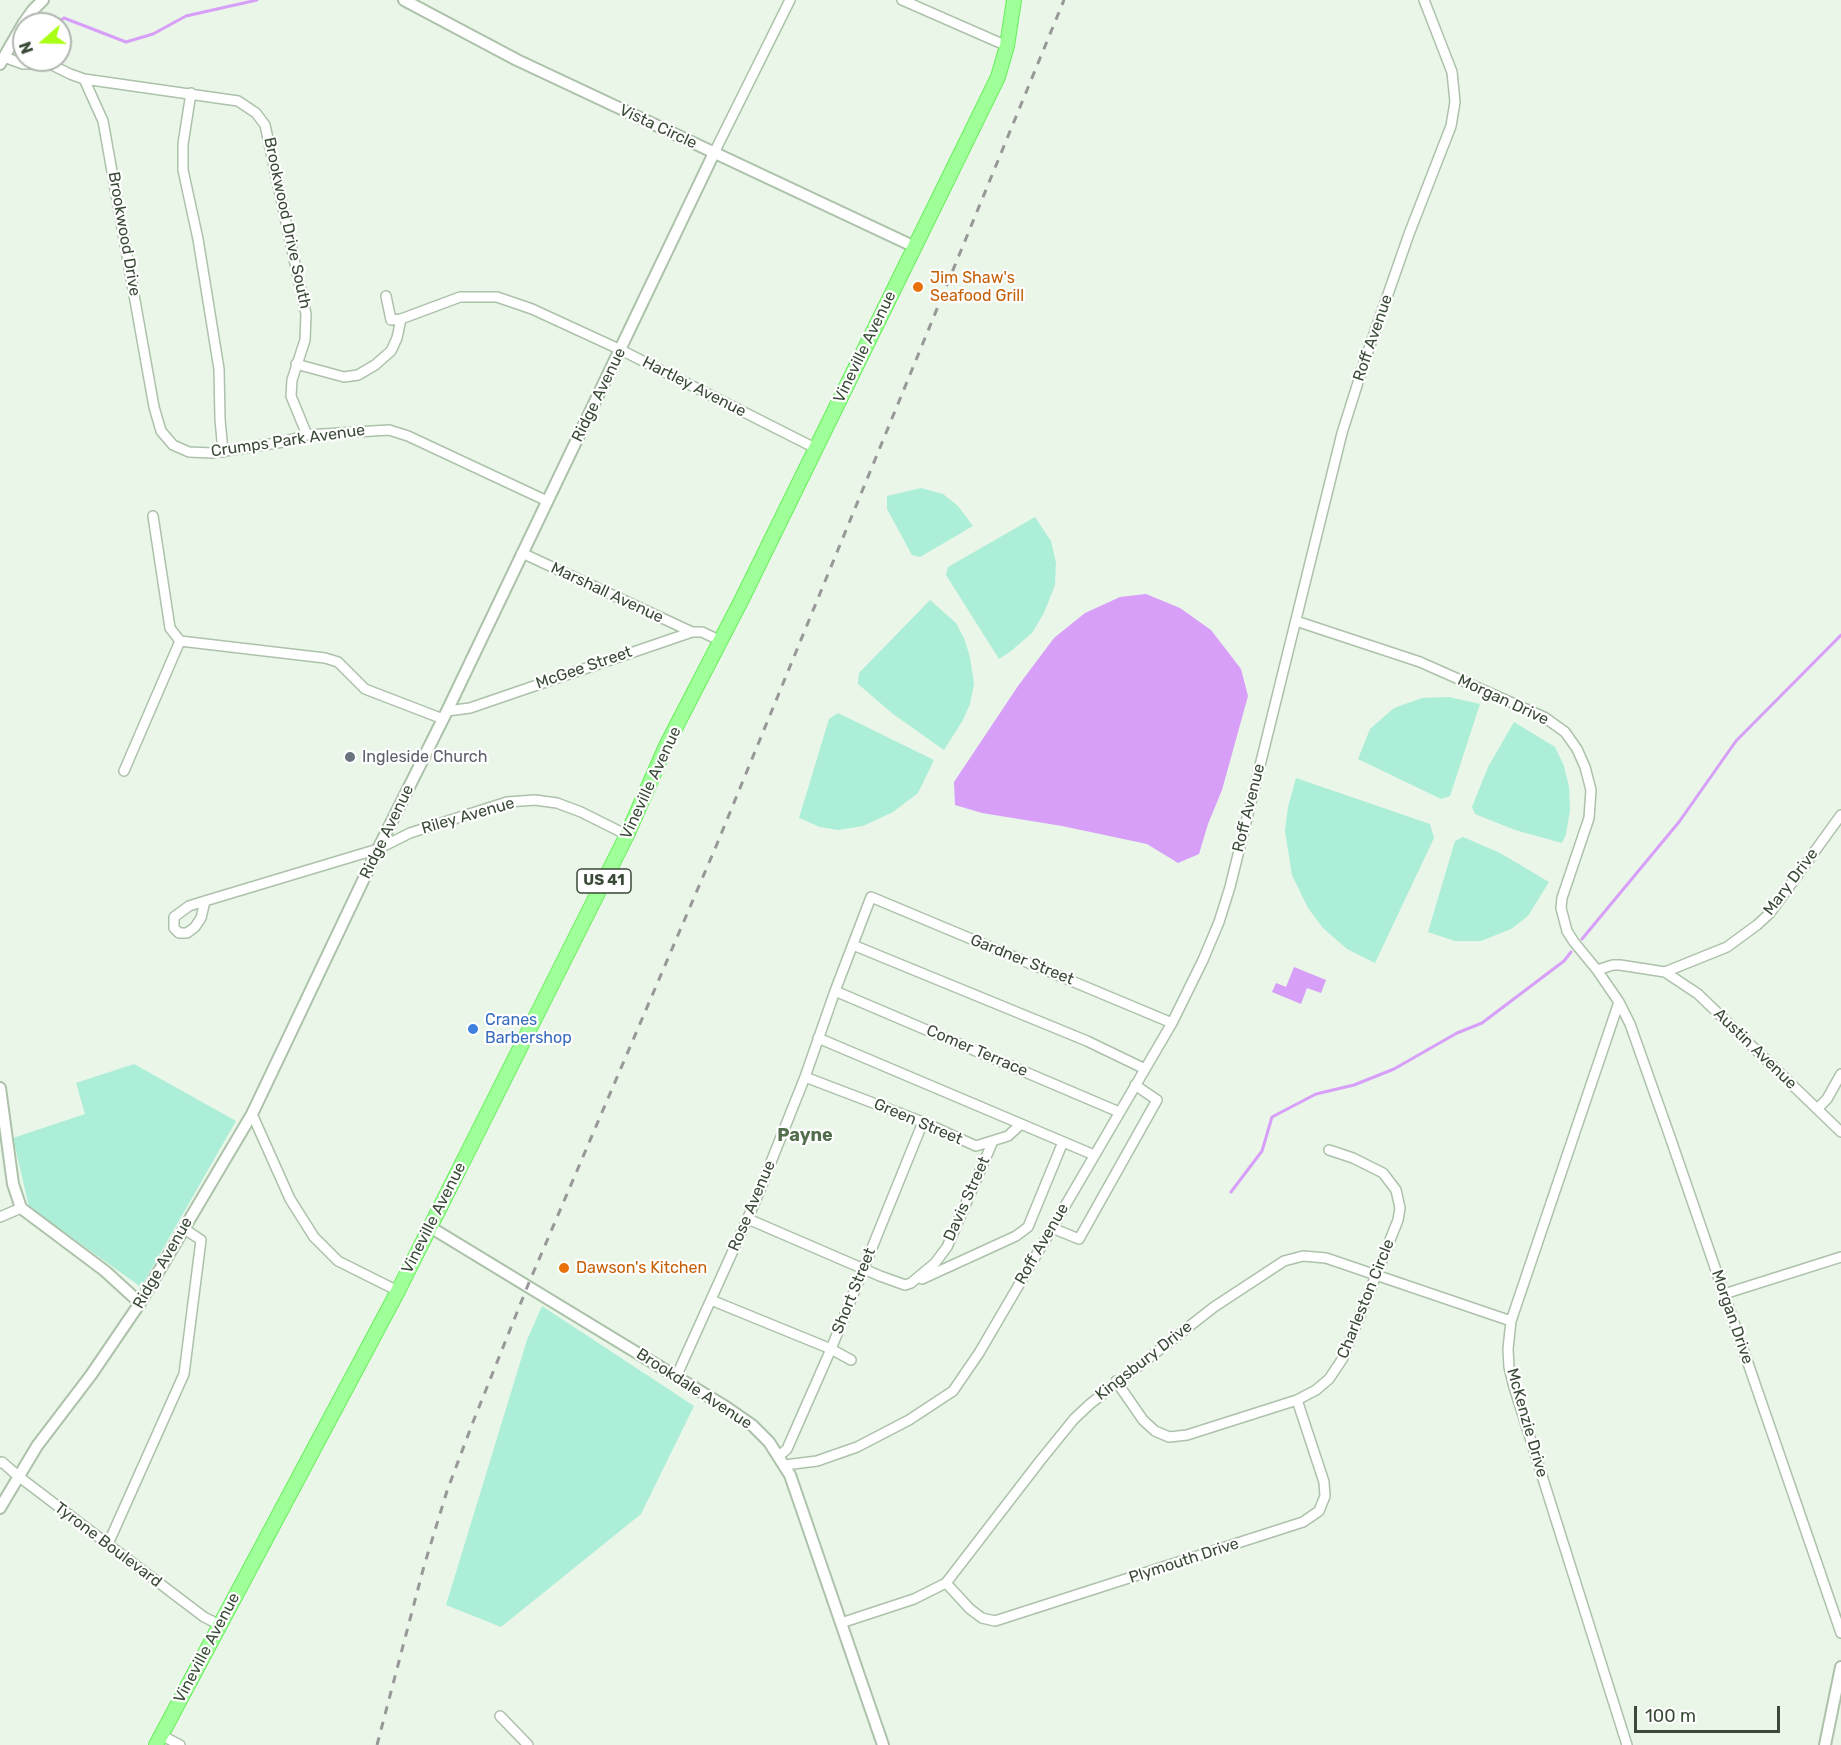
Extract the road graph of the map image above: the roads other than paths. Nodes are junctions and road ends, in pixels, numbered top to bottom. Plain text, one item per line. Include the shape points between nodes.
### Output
1 (43, 0) edge
2 (404, 0) edge
3 (790, 0) edge
4 (902, 0) edge
5 (1014, 0) edge
6 (1424, 0) edge
7 (32, 12) edge
8 (1007, 46) junction
9 (66, 72) edge
10 (84, 79) junction
11 (191, 93) junction
12 (714, 153) junction
13 (915, 247) junction
14 (386, 296) dead end
15 (401, 319) junction
16 (621, 350) junction
17 (296, 364) junction
18 (164, 435) joint
19 (307, 435) junction
20 (815, 448) junction
21 (223, 452) junction
22 (547, 501) junction
23 (153, 516) dead end
24 (522, 553) junction
25 (1296, 621) junction
26 (692, 632) junction
27 (180, 641) junction
28 (721, 641) junction
29 (445, 715) junction
30 (124, 771) dead end
31 (1841, 815) edge
32 (627, 835) junction
33 (378, 849) junction
34 (871, 897) joint
35 (205, 901) dead end
36 (853, 945) junction
37 (1598, 970) junction
38 (1665, 972) junction
39 (835, 991) junction
40 (1619, 1002) junction
41 (1172, 1023) junction
42 (818, 1038) junction
43 (1145, 1069) junction
44 (1841, 1074) edge
45 (805, 1077) junction
46 (1135, 1085) junction
47 (0, 1088) edge
48 (1817, 1108) junction
49 (1119, 1112) junction
50 (252, 1114) junction
51 (923, 1122) junction
52 (1021, 1124) junction
53 (1841, 1132) edge
54 (993, 1141) junction
55 (1063, 1142) junction
56 (1329, 1150) dead end
57 (1094, 1155) junction
58 (21, 1208) junction
59 (0, 1217) edge
60 (748, 1219) junction
61 (430, 1227) junction
62 (183, 1228) junction
63 (1052, 1228) junction
64 (1841, 1257) edge
65 (864, 1268) junction
66 (1375, 1274) junction
67 (911, 1283) junction
68 (398, 1291) junction
69 (1724, 1294) junction
70 (711, 1300) junction
71 (140, 1304) junction
72 (1511, 1321) junction
73 (831, 1349) junction
74 (851, 1360) dead end
75 (676, 1377) junction
76 (1116, 1382) junction
77 (1297, 1400) junction
78 (782, 1461) junction
79 (0, 1463) edge
80 (18, 1476) junction
81 (0, 1508) edge
82 (108, 1544) junction
83 (946, 1583) junction
84 (842, 1623) junction
85 (219, 1624) junction
86 (1841, 1633) edge
87 (1841, 1667) edge
88 (500, 1716) dead end
89 (158, 1740) edge
90 (180, 1745) edge
91 (528, 1745) edge
92 (882, 1745) edge
93 (1627, 1745) edge
94 (1825, 1745) edge

1 - 7 street
2 - 12 street, Vista Circle via 517,60
3 - 12 street, Ridge Avenue
4 - 8 street
5 - 8 main road, Vineville Avenue / US 41
6 - 25 street, Roff Avenue via 1452,72 1455,102 1451,126 1409,234 1342,433
8 - 13 main road, Vineville Avenue / US 41 via 993,87
9 - 10 street
10 - 11 street, Brookwood Drive South
10 - 18 street, Brookwood Drive via 103,121 154,407
11 - 17 street, Brookwood Drive South via 238,101 265,125 306,314 305,340
11 - 21 street via 183,170 219,369
12 - 13 street, Vista Circle
12 - 16 street, Ridge Avenue
13 - 20 main road, Vineville Avenue / US 41
14 - 15 street via 391,320
15 - 16 street, Hartley Avenue via 460,297 497,297
15 - 17 street via 391,351 358,375 344,376
16 - 20 street, Hartley Avenue
16 - 22 street, Ridge Avenue
17 - 19 street, Brookwood Drive South via 291,396
18 - 21 street, Crumps Park Avenue via 173,445 189,452
19 - 21 street, Crumps Park Avenue
19 - 22 street, Crumps Park Avenue via 390,430
20 - 28 main road, Vineville Avenue / US 41
22 - 24 street, Ridge Avenue
23 - 27 street via 170,627
24 - 26 street, Marshall Avenue
24 - 29 street, Ridge Avenue
25 - 37 street, Morgan Drive via 1420,662 1544,717 1565,732 1585,767 1591,802 1561,908 1567,931
25 - 41 street, Roff Avenue via 1225,902 1203,960
26 - 28 street
26 - 29 street, McGee Street
27 - 29 street via 325,658 338,662 365,688
27 - 30 street
28 - 32 main road, Vineville Avenue / US 41 via 666,746
29 - 33 street, Ridge Avenue
31 - 38 street, Mary Drive via 1770,913 1757,925 1727,947
32 - 33 street, Riley Avenue via 572,808 535,800 501,803 410,833
32 - 61 main road, Vineville Avenue / US 41
33 - 35 street, Riley Avenue
33 - 50 street, Ridge Avenue
34 - 36 street, Rose Avenue
34 - 41 street, Gardner Street
36 - 39 street, Rose Avenue
36 - 43 street via 1087,1041
37 - 38 street via 1620,964
37 - 40 street
38 - 48 street, Austin Avenue via 1698,994
39 - 42 street, Rose Avenue
39 - 49 street, Comer Terrace
40 - 69 street, Morgan Drive
40 - 72 street, McKenzie Drive
41 - 43 street, Roff Avenue
42 - 45 street, Rose Avenue
42 - 52 street
43 - 46 street, Roff Avenue
44 - 48 street
45 - 51 street, Green Street
45 - 60 street, Rose Avenue
46 - 49 street, Roff Avenue
46 - 63 street via 1157,1100 1078,1239
47 - 58 street via 13,1184
48 - 53 street, Austin Avenue
49 - 57 street, Roff Avenue
50 - 62 street, Ridge Avenue
50 - 68 street via 290,1198 314,1237 338,1261
51 - 54 street, Green Street via 976,1146
51 - 65 street, Short Street
52 - 54 street via 1008,1136
52 - 55 street
54 - 67 street, Davis Street via 947,1247
55 - 57 street
55 - 67 street via 1028,1227
56 - 66 street, Charleston Circle via 1377,1169 1396,1190 1398,1220
57 - 63 street, Roff Avenue
58 - 59 street
58 - 71 street via 105,1271
60 - 65 street
60 - 70 street, Rose Avenue
61 - 68 main road, Vineville Avenue / US 41
61 - 75 street, Brookdale Avenue
62 - 71 street, Ridge Avenue
62 - 82 street via 201,1240 184,1374
63 - 78 street, Roff Avenue via 953,1391 857,1447 824,1459
64 - 69 street
65 - 67 street via 905,1285
65 - 73 street, Short Street
66 - 72 street, Kingsbury Drive
66 - 76 street, Kingsbury Drive via 1314,1256 1284,1261 1214,1307
66 - 77 street, Charleston Circle via 1339,1367 1316,1390
68 - 85 main road, Vineville Avenue / US 41
69 - 86 street, Morgan Drive
70 - 73 street
70 - 75 street, Rose Avenue
71 - 80 street, Ridge Avenue
72 - 93 street, McKenzie Drive via 1508,1349 1514,1387
73 - 74 street
73 - 78 street, Short Street
75 - 78 street, Brookdale Avenue via 752,1425
76 - 77 street, Charleston Circle via 1143,1420 1169,1437 1187,1435
76 - 83 street, Kingsbury Drive via 1074,1419
77 - 83 street, Plymouth Drive via 1325,1496 1319,1511 1304,1522 995,1621 970,1609
78 - 84 street, Brookdale Avenue
79 - 80 street, Tyrone Boulevard
80 - 81 street, Ridge Avenue
80 - 82 street, Tyrone Boulevard
82 - 85 street, Tyrone Boulevard via 204,1617
83 - 84 street, Kingsbury Drive via 914,1599
84 - 92 street, Brookdale Avenue
85 - 89 main road, Vineville Avenue / US 41
87 - 94 street
88 - 91 street
89 - 90 street

